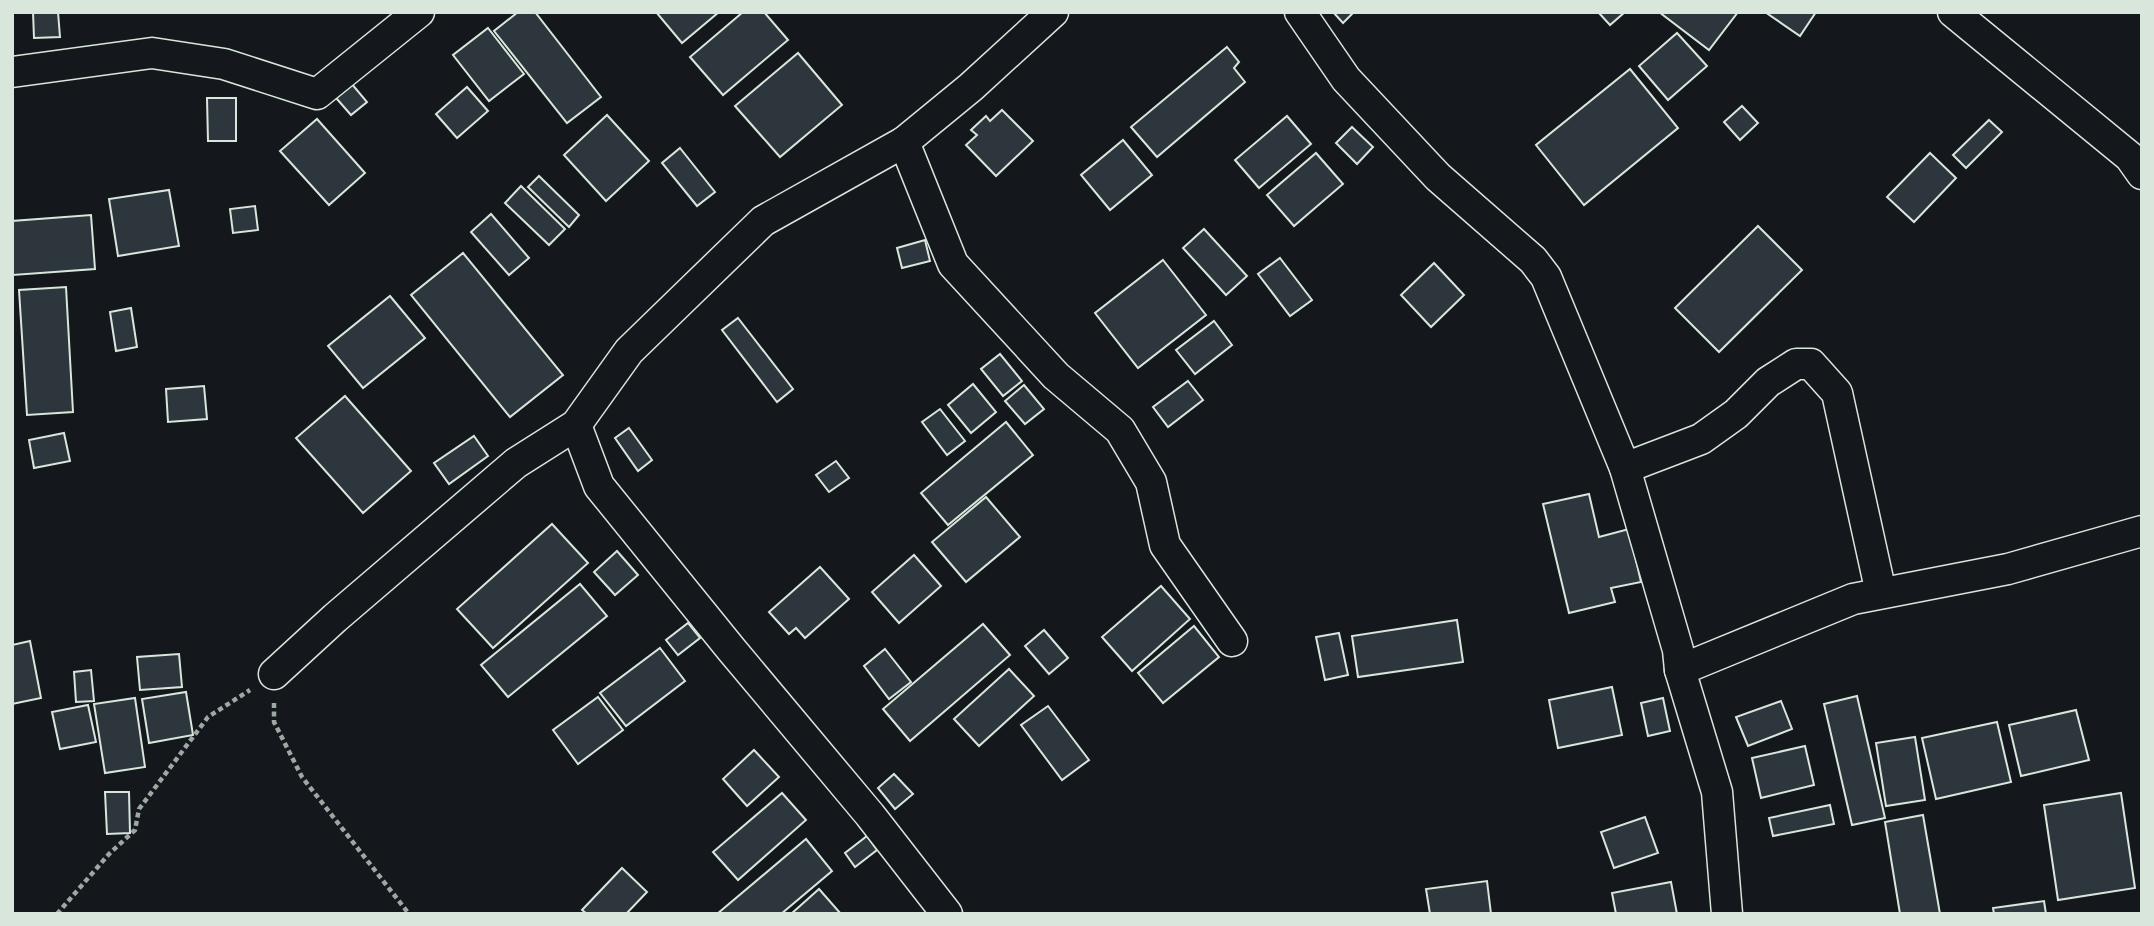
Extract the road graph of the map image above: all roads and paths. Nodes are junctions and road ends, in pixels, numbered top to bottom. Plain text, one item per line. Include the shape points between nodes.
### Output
1 (419, 12) edge
2 (1053, 12) edge
3 (1300, 12) edge
4 (1954, 12) edge
5 (12, 72) edge
6 (904, 142) junction
7 (2142, 174) edge
8 (576, 425) junction
9 (1625, 468) junction
10 (2142, 531) edge
11 (1881, 593) junction
12 (1232, 640) dead end
13 (1680, 670) junction
14 (274, 674) junction
15 (57, 914) edge
16 (410, 914) edge
17 (947, 914) edge
18 (1727, 914) edge

1 - 5 street via 317,94 224,64 152,53
2 - 6 street
3 - 9 street via 1346,79 1438,177 1533,260 1546,277
4 - 7 street via 2130,157
6 - 8 street via 763,220 629,351
6 - 12 street via 953,264 1056,376 1120,430 1151,482 1165,545
8 - 14 street via 516,463
8 - 17 street via 599,486
9 - 11 street via 1701,439 1736,414 1768,382 1796,364 1811,364 1836,393
9 - 13 street
10 - 11 street via 2008,569
11 - 13 street via 1853,599
13 - 18 street via 1717,792
14 - 15 path via 208,717 139,809 135,830
14 - 16 path via 274,722 302,777

